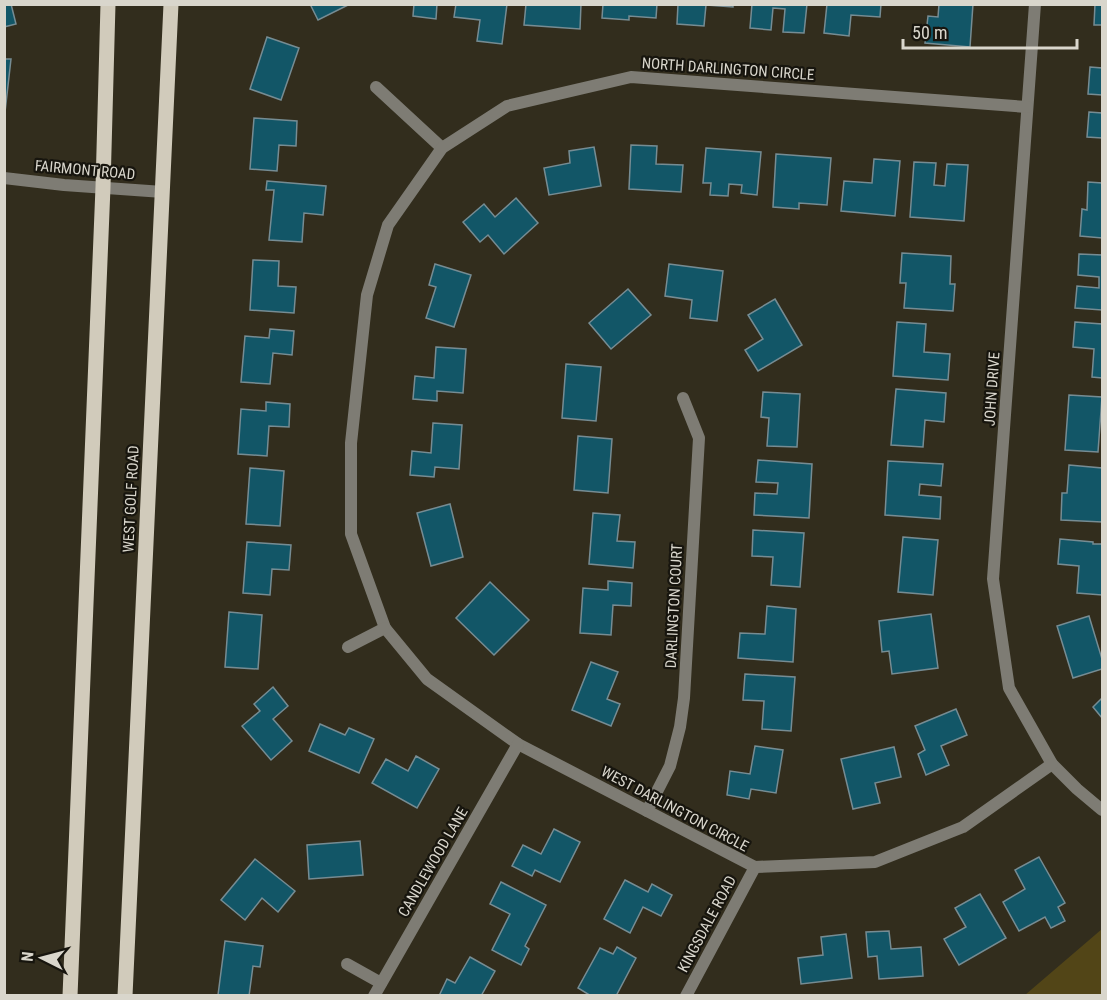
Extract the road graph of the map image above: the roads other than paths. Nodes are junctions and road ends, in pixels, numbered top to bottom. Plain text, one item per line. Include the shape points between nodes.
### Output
1 (108, 4) edge
2 (171, 4) edge
3 (1035, 4) edge
4 (376, 87) dead end
5 (1027, 107) junction
6 (442, 148) junction
7 (4, 178) edge
8 (104, 187) junction
9 (163, 192) junction
10 (683, 398) dead end
11 (385, 628) junction
12 (348, 647) dead end
13 (518, 744) junction
14 (1053, 764) junction
15 (1102, 810) edge
16 (647, 811) junction
17 (754, 867) junction
18 (347, 964) dead end
19 (381, 983) junction
20 (70, 996) edge
21 (125, 996) edge
22 (374, 996) edge
23 (686, 996) edge

1 - 8 main road
2 - 9 main road, WEST GOLF ROAD
3 - 5 street, JOHN DRIVE
4 - 6 street
5 - 6 street, NORTH DARLINGTON CIRCLE via 631,77 507,106
5 - 14 street, JOHN DRIVE via 993,579 1009,688
6 - 11 street, NORTH DARLINGTON CIRCLE via 388,225 367,295 351,443 351,534
7 - 8 street, FAIRMONT ROAD
8 - 9 street, FAIRMONT ROAD
8 - 20 main road
9 - 21 main road, WEST GOLF ROAD
10 - 16 street, DARLINGTON COURT via 699,438 684,698 670,766
11 - 12 street
11 - 13 street, NORTH DARLINGTON CIRCLE via 427,679
13 - 16 street, WEST DARLINGTON CIRCLE
13 - 19 street, CANDLEWOOD LANE
14 - 15 street, JOHN DRIVE
14 - 17 street, WEST DARLINGTON CIRCLE via 963,827 875,862
16 - 17 street, WEST DARLINGTON CIRCLE
17 - 23 street, KINGSDALE ROAD
18 - 19 street
19 - 22 street, CANDLEWOOD LANE

